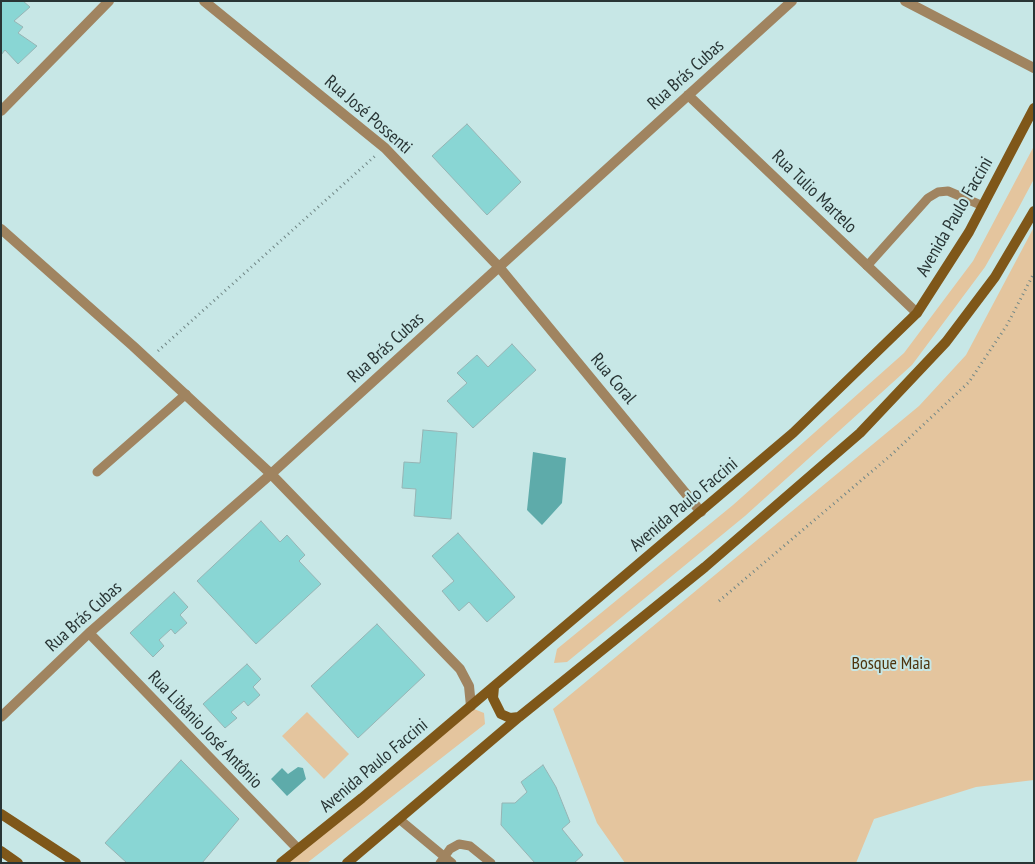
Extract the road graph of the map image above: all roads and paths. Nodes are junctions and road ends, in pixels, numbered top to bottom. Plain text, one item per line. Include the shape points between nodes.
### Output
1 (109, 1) edge
2 (204, 1) edge
3 (792, 1) edge
4 (905, 1) edge
5 (1034, 68) edge
6 (688, 95) junction
7 (1034, 108) edge
8 (1, 111) edge
9 (385, 148) junction
10 (982, 206) junction
11 (1034, 211) edge
12 (1, 229) edge
13 (867, 266) junction
14 (499, 267) junction
15 (1034, 273) edge
16 (917, 313) junction
17 (148, 360) junction
18 (186, 394) junction
19 (97, 472) dead end
20 (271, 474) junction
21 (701, 512) junction
22 (719, 601) dead end
23 (89, 633) junction
24 (494, 687) junction
25 (471, 706) junction
26 (1, 717) edge
27 (519, 717) junction
28 (1, 814) edge
29 (399, 819) junction
30 (298, 849) junction
31 (1, 851) edge
32 (446, 861) edge
33 (18, 863) edge
34 (76, 863) edge
35 (281, 863) edge
36 (347, 863) edge
37 (491, 863) edge

1 - 8 street
2 - 9 street, Rua José Possenti
3 - 6 street, Rua Brás Cubas
4 - 5 street
6 - 13 street, Rua Tulio Martelo
6 - 14 street, Rua Brás Cubas
7 - 10 main road, Avenida Paulo Faccini
9 - 14 street, Rua José Possenti
9 - 17 path
10 - 13 lane via 948,192 938,192 928,198
10 - 16 main road, Avenida Paulo Faccini
11 - 27 main road via 995,276 946,342 860,434 705,567
12 - 17 street
13 - 16 street, Rua Tulio Martelo
14 - 20 street, Rua Brás Cubas
14 - 21 street, Rua Coral
15 - 22 path via 1006,325 969,382 890,456
16 - 21 main road, Avenida Paulo Faccini via 793,433
17 - 18 street
18 - 19 lane
18 - 20 street
20 - 23 street, Rua Brás Cubas
20 - 25 street via 460,669 469,686
21 - 24 main road, Avenida Paulo Faccini
23 - 26 street, Rua Brás Cubas
23 - 30 street, Rua Libânio José Antônio
24 - 25 main road, Avenida Paulo Faccini
24 - 27 main road via 493,698 501,714
25 - 30 main road, Avenida Paulo Faccini
27 - 29 main road
28 - 34 main road
29 - 32 lane
29 - 36 main road
30 - 35 main road, Avenida Paulo Faccini
31 - 33 main road
32 - 37 lane via 450,849 459,844 470,846

